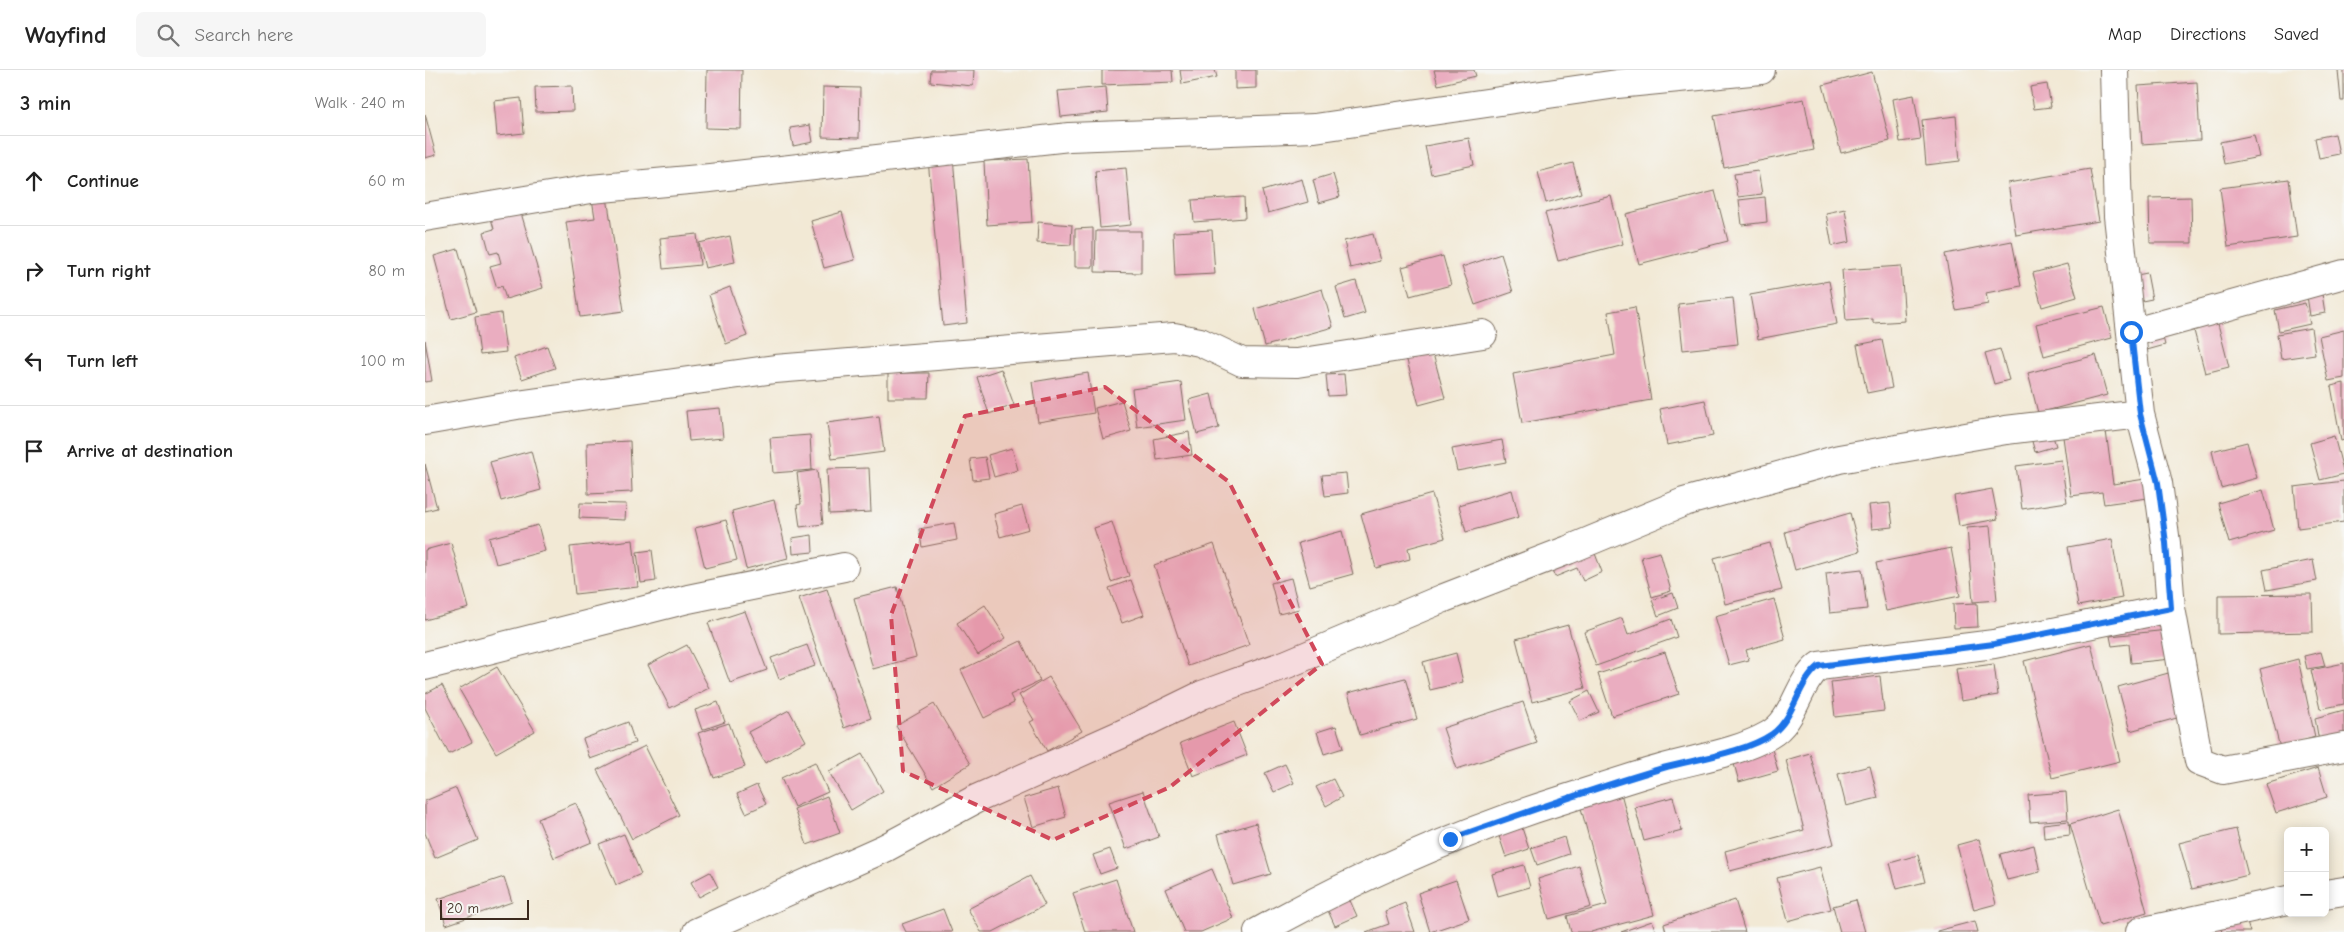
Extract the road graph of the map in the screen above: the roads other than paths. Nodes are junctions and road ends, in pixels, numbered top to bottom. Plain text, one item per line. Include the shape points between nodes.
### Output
1 (1761, 70) edge
2 (2114, 70) edge
3 (425, 217) edge
4 (2344, 274) edge
5 (2131, 332) junction
6 (1483, 334) dead end
7 (2140, 414) junction
8 (425, 421) edge
9 (844, 567) dead end
10 (2171, 608) junction
11 (425, 666) edge
12 (2344, 747) edge
13 (2344, 891) edge
14 (2329, 893) edge
15 (2284, 901) edge
16 (697, 932) edge
17 (1257, 932) edge
18 (2140, 932) edge

1 - 3 street via 1617,84 1315,128 1069,137 591,189
2 - 5 street via 2119,216
4 - 5 street
5 - 7 street
6 - 8 street via 1297,364 1242,362 1200,342 1174,338 775,369
7 - 10 street via 2158,483
7 - 16 street via 2006,430 1839,459 1684,502 1287,664 1202,695 976,799 885,848
9 - 11 street via 688,599
10 - 12 street via 2199,761 2223,770
10 - 17 street via 1994,644 1819,666 1802,685 1785,722 1771,735 1743,747 1644,774 1450,839 1326,894
13 - 14 street
15 - 18 street

